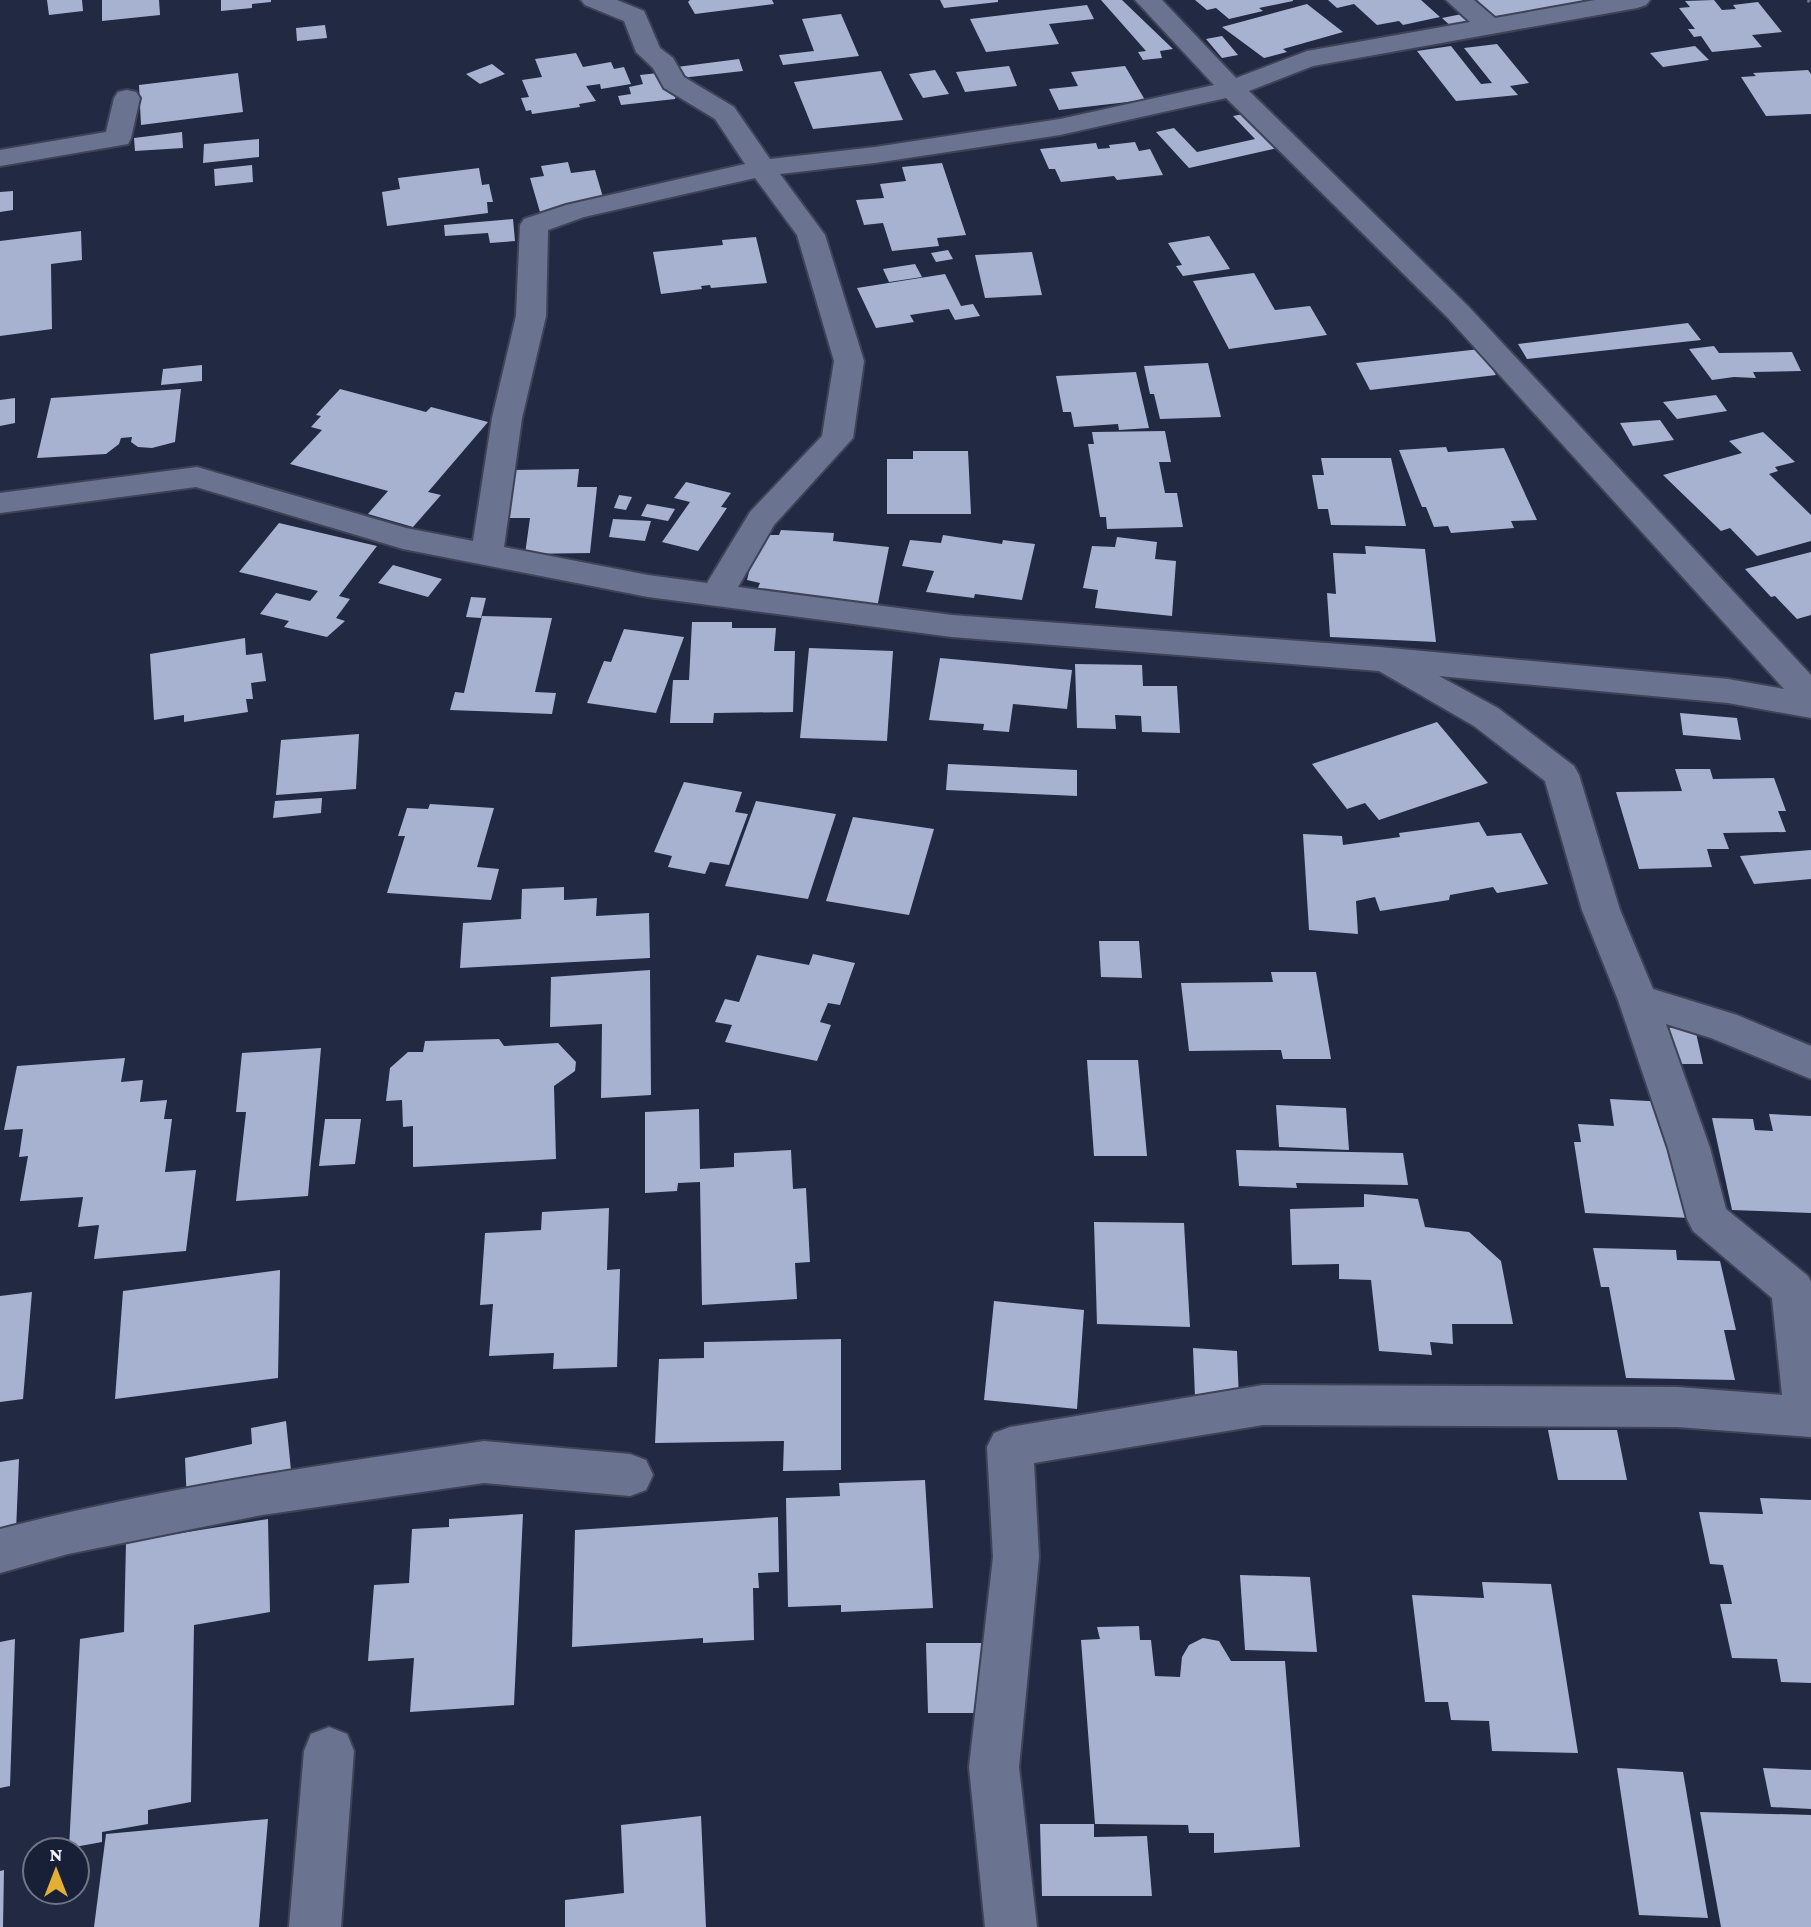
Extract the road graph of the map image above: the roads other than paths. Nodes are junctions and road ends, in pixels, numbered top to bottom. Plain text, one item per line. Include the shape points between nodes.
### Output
1 (594, 0) edge
2 (1148, 0) edge
3 (1459, 0) edge
4 (1637, 0) edge
5 (1492, 28) junction
6 (1232, 89) junction
7 (127, 98) dead end
8 (0, 158) edge
9 (762, 168) junction
10 (0, 503) edge
11 (487, 554) junction
12 (718, 595) junction
13 (1379, 659) junction
14 (1811, 697) edge
15 (1811, 706) edge
16 (1638, 1000) junction
17 (1811, 1063) edge
18 (1809, 1417) edge
19 (630, 1475) dead end
20 (0, 1551) edge
21 (329, 1751) dead end
22 (315, 1927) edge
23 (1011, 1927) edge

1 - 9 street via 635,16 649,52 664,64 673,82 724,114
2 - 6 street
3 - 5 street
4 - 5 street
5 - 6 street via 1307,60
6 - 9 street via 1060,127
6 - 14 street via 1458,312
7 - 8 street via 118,138
9 - 11 street via 534,225 531,316 507,418
9 - 12 street via 811,235 849,361 837,438 761,519
10 - 11 street via 197,477 403,538
11 - 12 street
12 - 13 street via 952,626
13 - 15 street via 1728,691
13 - 16 street via 1486,717 1561,775 1601,910
16 - 17 street via 1723,1026
16 - 18 street via 1689,1148 1708,1219 1793,1289
18 - 23 street via 1677,1408 1263,1405 1010,1447 1016,1557 994,1767
19 - 20 street via 484,1462 262,1494
21 - 22 street

